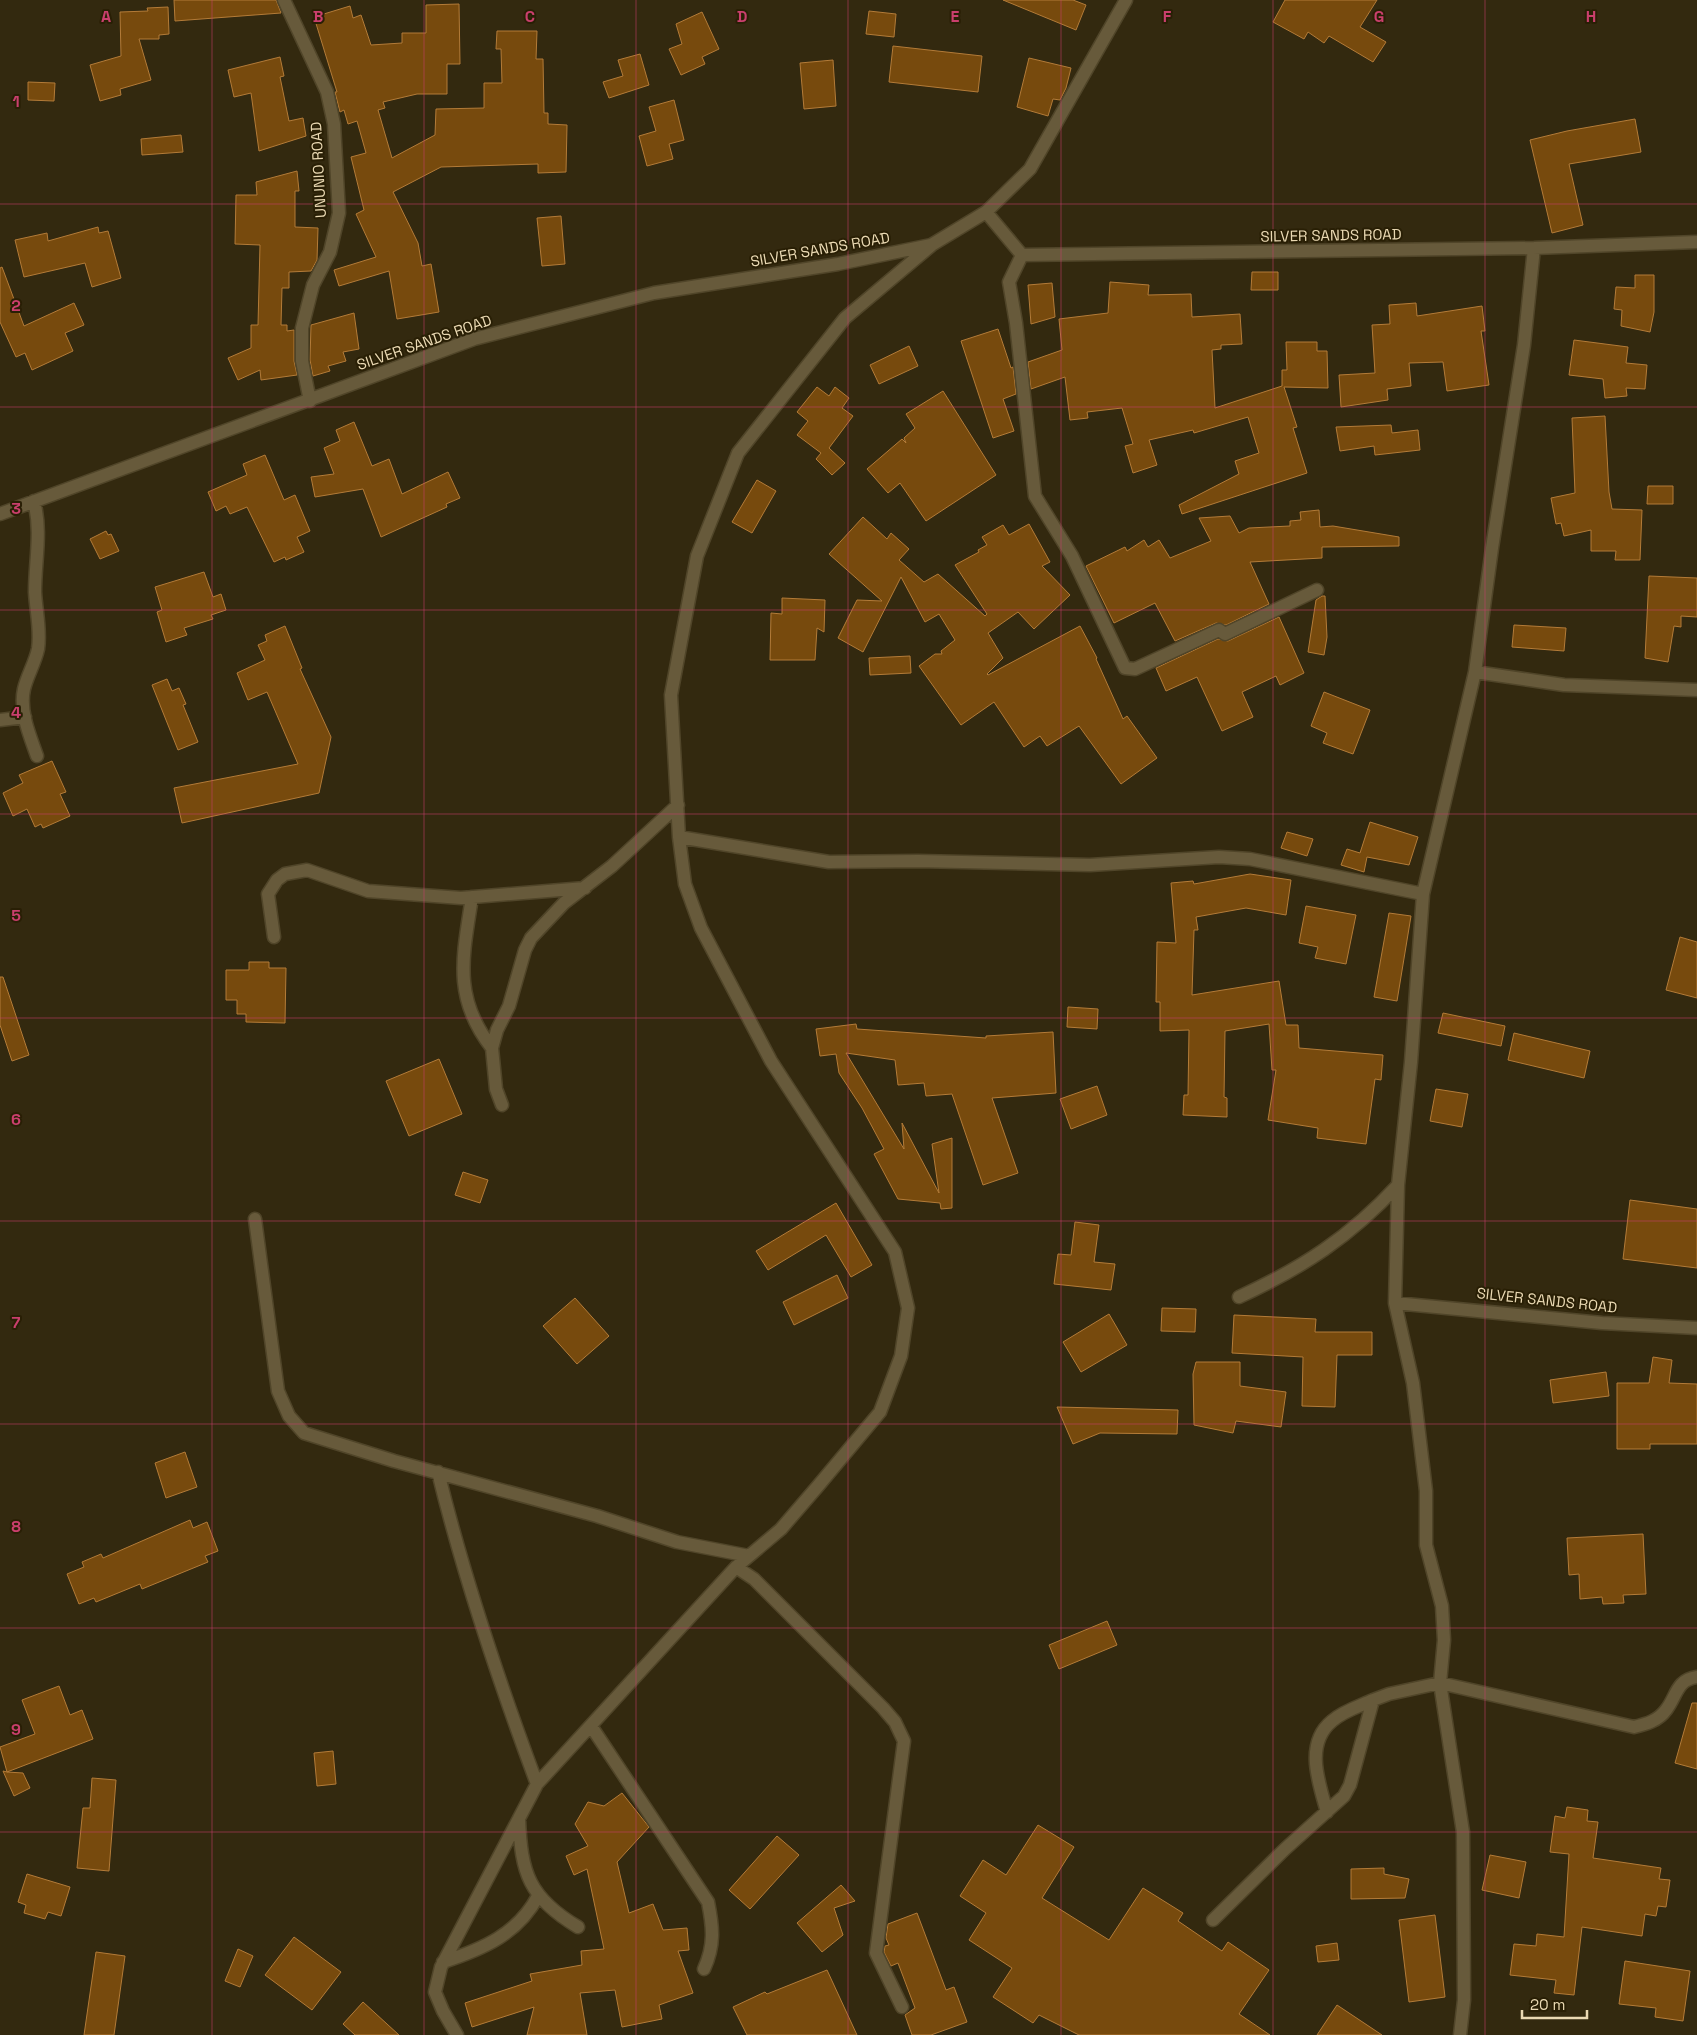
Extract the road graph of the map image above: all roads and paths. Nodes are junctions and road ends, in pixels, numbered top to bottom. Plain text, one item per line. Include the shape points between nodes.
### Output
1 (284, 0) edge
2 (1126, 0) edge
3 (986, 212) junction
4 (1697, 242) edge
5 (933, 244) junction
6 (1534, 248) junction
7 (1022, 255) junction
8 (310, 401) junction
9 (34, 501) junction
10 (0, 514) edge
11 (1317, 590) dead end
12 (1475, 672) junction
13 (1681, 690) junction
14 (1697, 690) edge
15 (1697, 701) edge
16 (25, 717) junction
17 (0, 720) edge
18 (37, 756) dead end
19 (678, 805) junction
20 (679, 837) junction
21 (584, 888) junction
22 (1423, 894) junction
23 (472, 897) junction
24 (274, 937) dead end
25 (492, 1048) junction
26 (502, 1105) dead end
27 (1398, 1185) junction
28 (255, 1219) dead end
29 (1239, 1297) dead end
30 (1395, 1303) junction
31 (1697, 1328) edge
32 (438, 1472) junction
33 (749, 1556) junction
34 (736, 1567) junction
35 (1697, 1678) edge
36 (1440, 1683) junction
37 (1373, 1700) junction
38 (591, 1726) junction
39 (537, 1784) junction
40 (1327, 1812) junction
41 (519, 1816) junction
42 (538, 1896) junction
43 (1213, 1920) dead end
44 (578, 1928) dead end
45 (443, 1962) junction
46 (704, 1969) dead end
47 (902, 2007) dead end
48 (457, 2035) edge
49 (1460, 2035) edge

1 - 8 street, UNUNIO ROAD via 326,92 334,124 339,213 330,252 313,285 302,328 302,360
2 - 3 street via 1030,169
3 - 5 street
3 - 7 street
4 - 6 street, SILVER SANDS ROAD
5 - 8 street, SILVER SANDS ROAD via 838,264 645,295 474,339
5 - 19 street via 845,318 738,453 697,556 671,695
6 - 7 street, SILVER SANDS ROAD
6 - 12 street via 1524,345
7 - 11 street via 1009,282 1035,496 1072,556 1125,668 1135,669 1219,630 1225,634
8 - 9 street, SILVER SANDS ROAD
9 - 10 street, SILVER SANDS ROAD
9 - 16 street via 39,522 35,566 39,630 38,650 24,689
12 - 13 street via 1564,685
12 - 22 street
13 - 14 street
13 - 15 street
16 - 17 street
16 - 18 street
19 - 20 street
19 - 21 street
20 - 22 street via 829,862 1090,865 1219,856 1250,859
20 - 33 street via 685,884 701,928 771,1061 895,1252 908,1308 901,1356 880,1412 781,1529
21 - 23 street
21 - 25 street via 564,903 531,938
22 - 27 street
23 - 24 street via 368,891 307,870 285,874 268,894
23 - 25 street via 463,955 464,980 472,1017
25 - 26 street via 496,1089
27 - 29 street via 1374,1211 1317,1256
27 - 30 street
28 - 32 street via 278,1391 289,1416 304,1433
30 - 31 street, SILVER SANDS ROAD via 1602,1323
30 - 36 street via 1413,1383 1426,1491 1426,1545 1442,1606 1444,1640
32 - 33 street via 677,1542
32 - 39 street via 457,1549
33 - 34 street
34 - 38 street
34 - 47 street via 754,1579 883,1708 895,1722 904,1741 876,1953
35 - 36 street via 1679,1685 1665,1711 1656,1719 1634,1726
36 - 37 street
36 - 49 street via 1463,1832 1464,2000
37 - 40 street via 1350,1785 1344,1796
37 - 40 street via 1331,1722 1317,1747 1315,1767
38 - 39 street
38 - 46 street via 708,1902 714,1931 711,1954
39 - 41 street
40 - 43 street
41 - 42 street via 521,1857
41 - 45 street
42 - 44 street
42 - 45 street via 523,1919 498,1940
45 - 48 street via 435,1992

